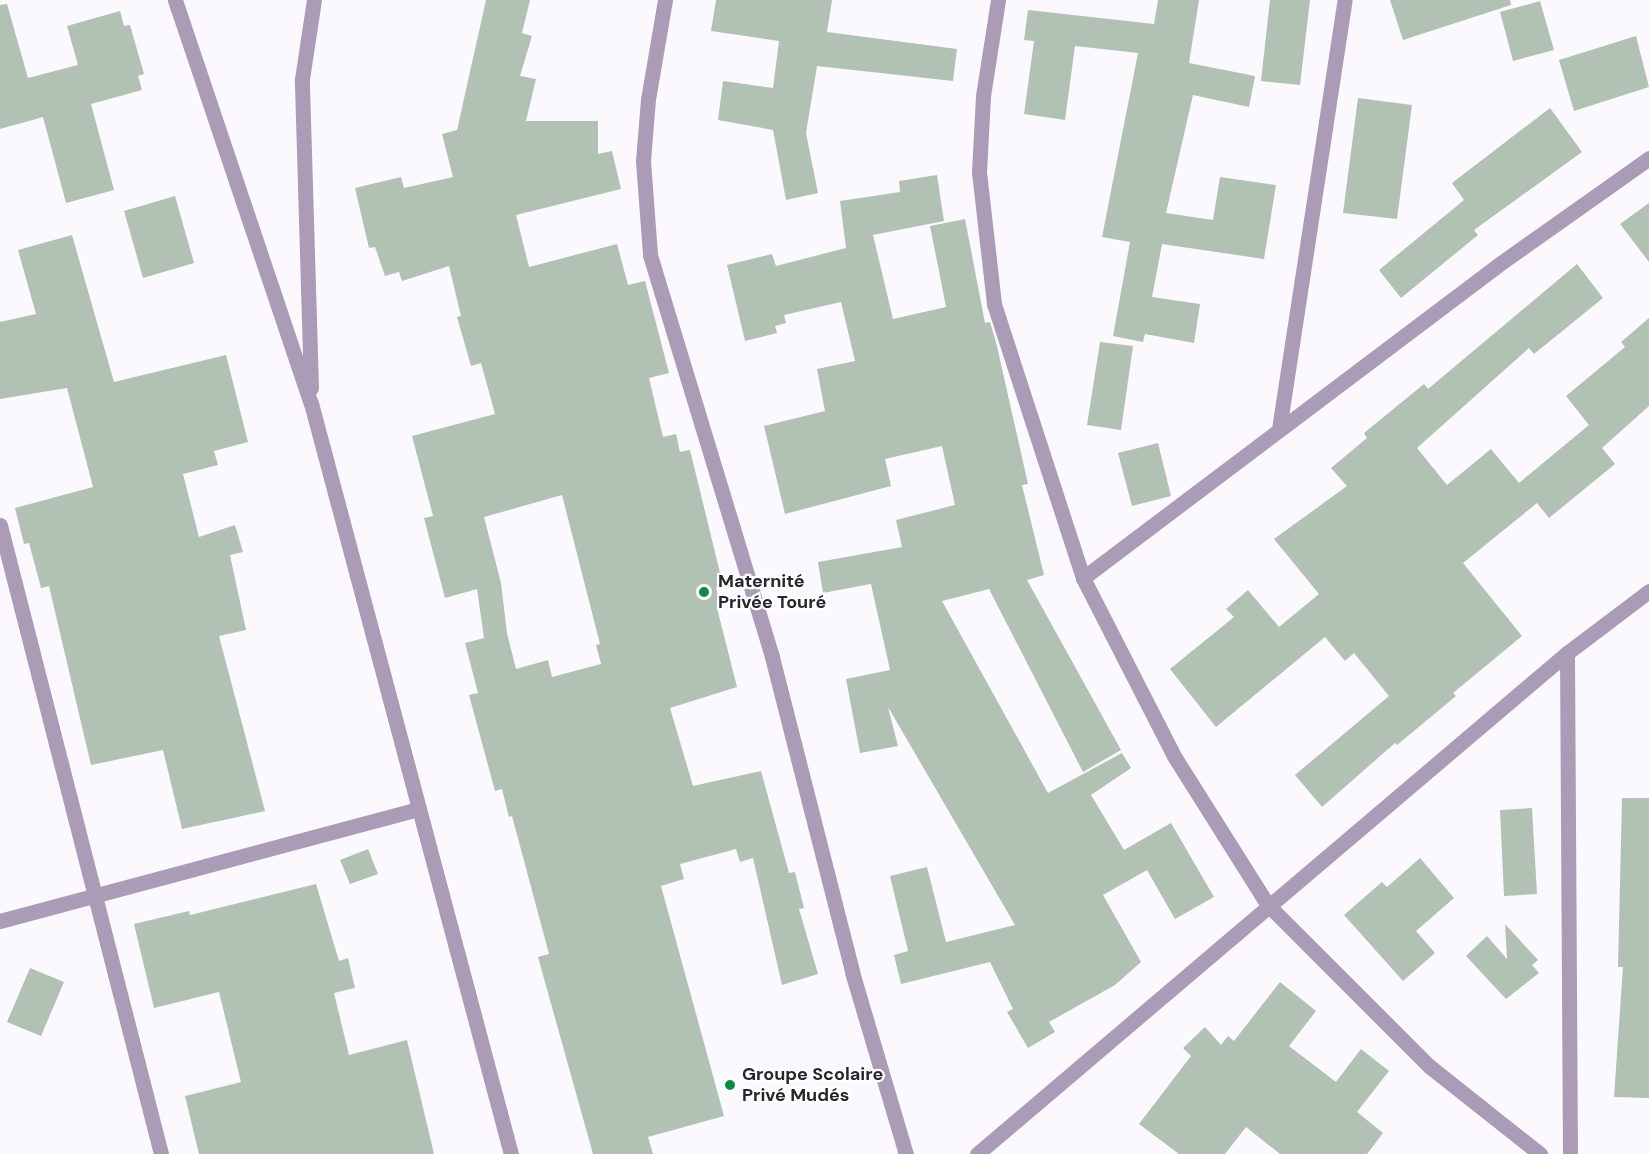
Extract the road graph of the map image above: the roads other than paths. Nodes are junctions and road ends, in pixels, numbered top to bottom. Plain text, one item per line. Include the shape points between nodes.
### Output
1 (175, 0) edge
2 (314, 0) edge
3 (665, 0) edge
4 (998, 0) edge
5 (1345, 0) edge
6 (1649, 158) edge
7 (311, 402) junction
8 (1279, 429) junction
9 (0, 525) edge
10 (1083, 578) junction
11 (1649, 591) edge
12 (1567, 653) junction
13 (418, 809) junction
14 (94, 896) junction
15 (1268, 905) junction
16 (0, 921) edge
17 (161, 1154) edge
18 (511, 1154) edge
19 (906, 1154) edge
20 (976, 1154) edge
21 (1540, 1154) edge
22 (1570, 1154) edge

1 - 7 street
2 - 7 street via 302,79
3 - 19 street via 648,99 644,161 650,255 772,657 852,972
4 - 10 street via 983,96 980,172 994,304
5 - 8 street
6 - 8 street
7 - 13 street
8 - 10 street
9 - 14 street
10 - 15 street via 1174,756
11 - 12 street
12 - 15 street
12 - 22 street
13 - 14 street
13 - 18 street
14 - 16 street
14 - 17 street
15 - 20 street
15 - 21 street via 1429,1066

